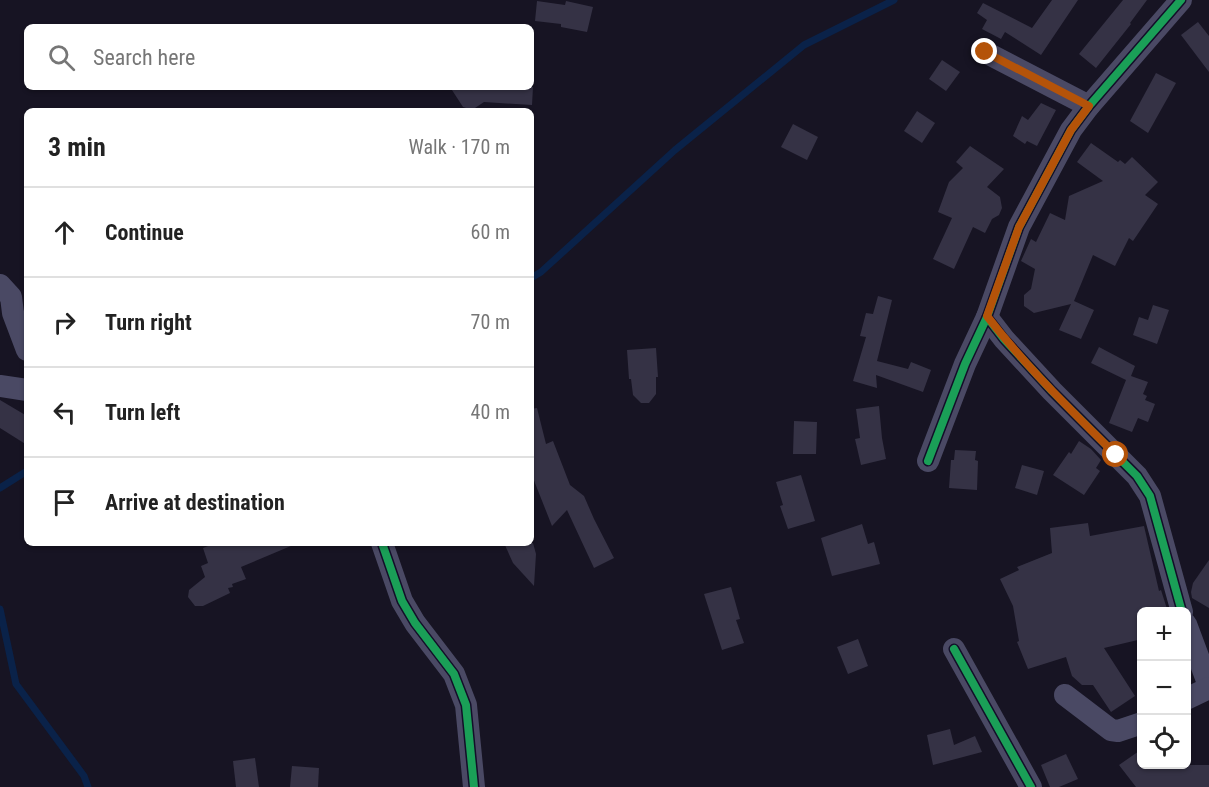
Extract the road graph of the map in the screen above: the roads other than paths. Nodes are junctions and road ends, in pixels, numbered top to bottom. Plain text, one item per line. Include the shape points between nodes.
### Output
1 (1181, 0) edge
2 (985, 52) dead end
3 (1089, 106) junction
4 (0, 285) edge
5 (987, 316) junction
6 (24, 342) edge
7 (0, 386) edge
8 (24, 390) edge
9 (928, 460) dead end
10 (383, 546) edge
11 (1181, 607) edge
12 (1191, 639) edge
13 (954, 649) dead end
14 (1209, 687) edge
15 (1065, 695) dead end
16 (1191, 696) edge
17 (1137, 725) edge
18 (474, 787) edge
19 (1031, 787) edge

1 - 3 street
2 - 3 street
3 - 5 street via 1071,130 1019,227
4 - 6 street via 11,297
5 - 9 street
5 - 11 street via 1052,392 1146,489
7 - 8 street
10 - 18 street via 402,601 454,674 465,705
12 - 14 street
13 - 19 street
14 - 16 street
15 - 17 street via 1111,730

